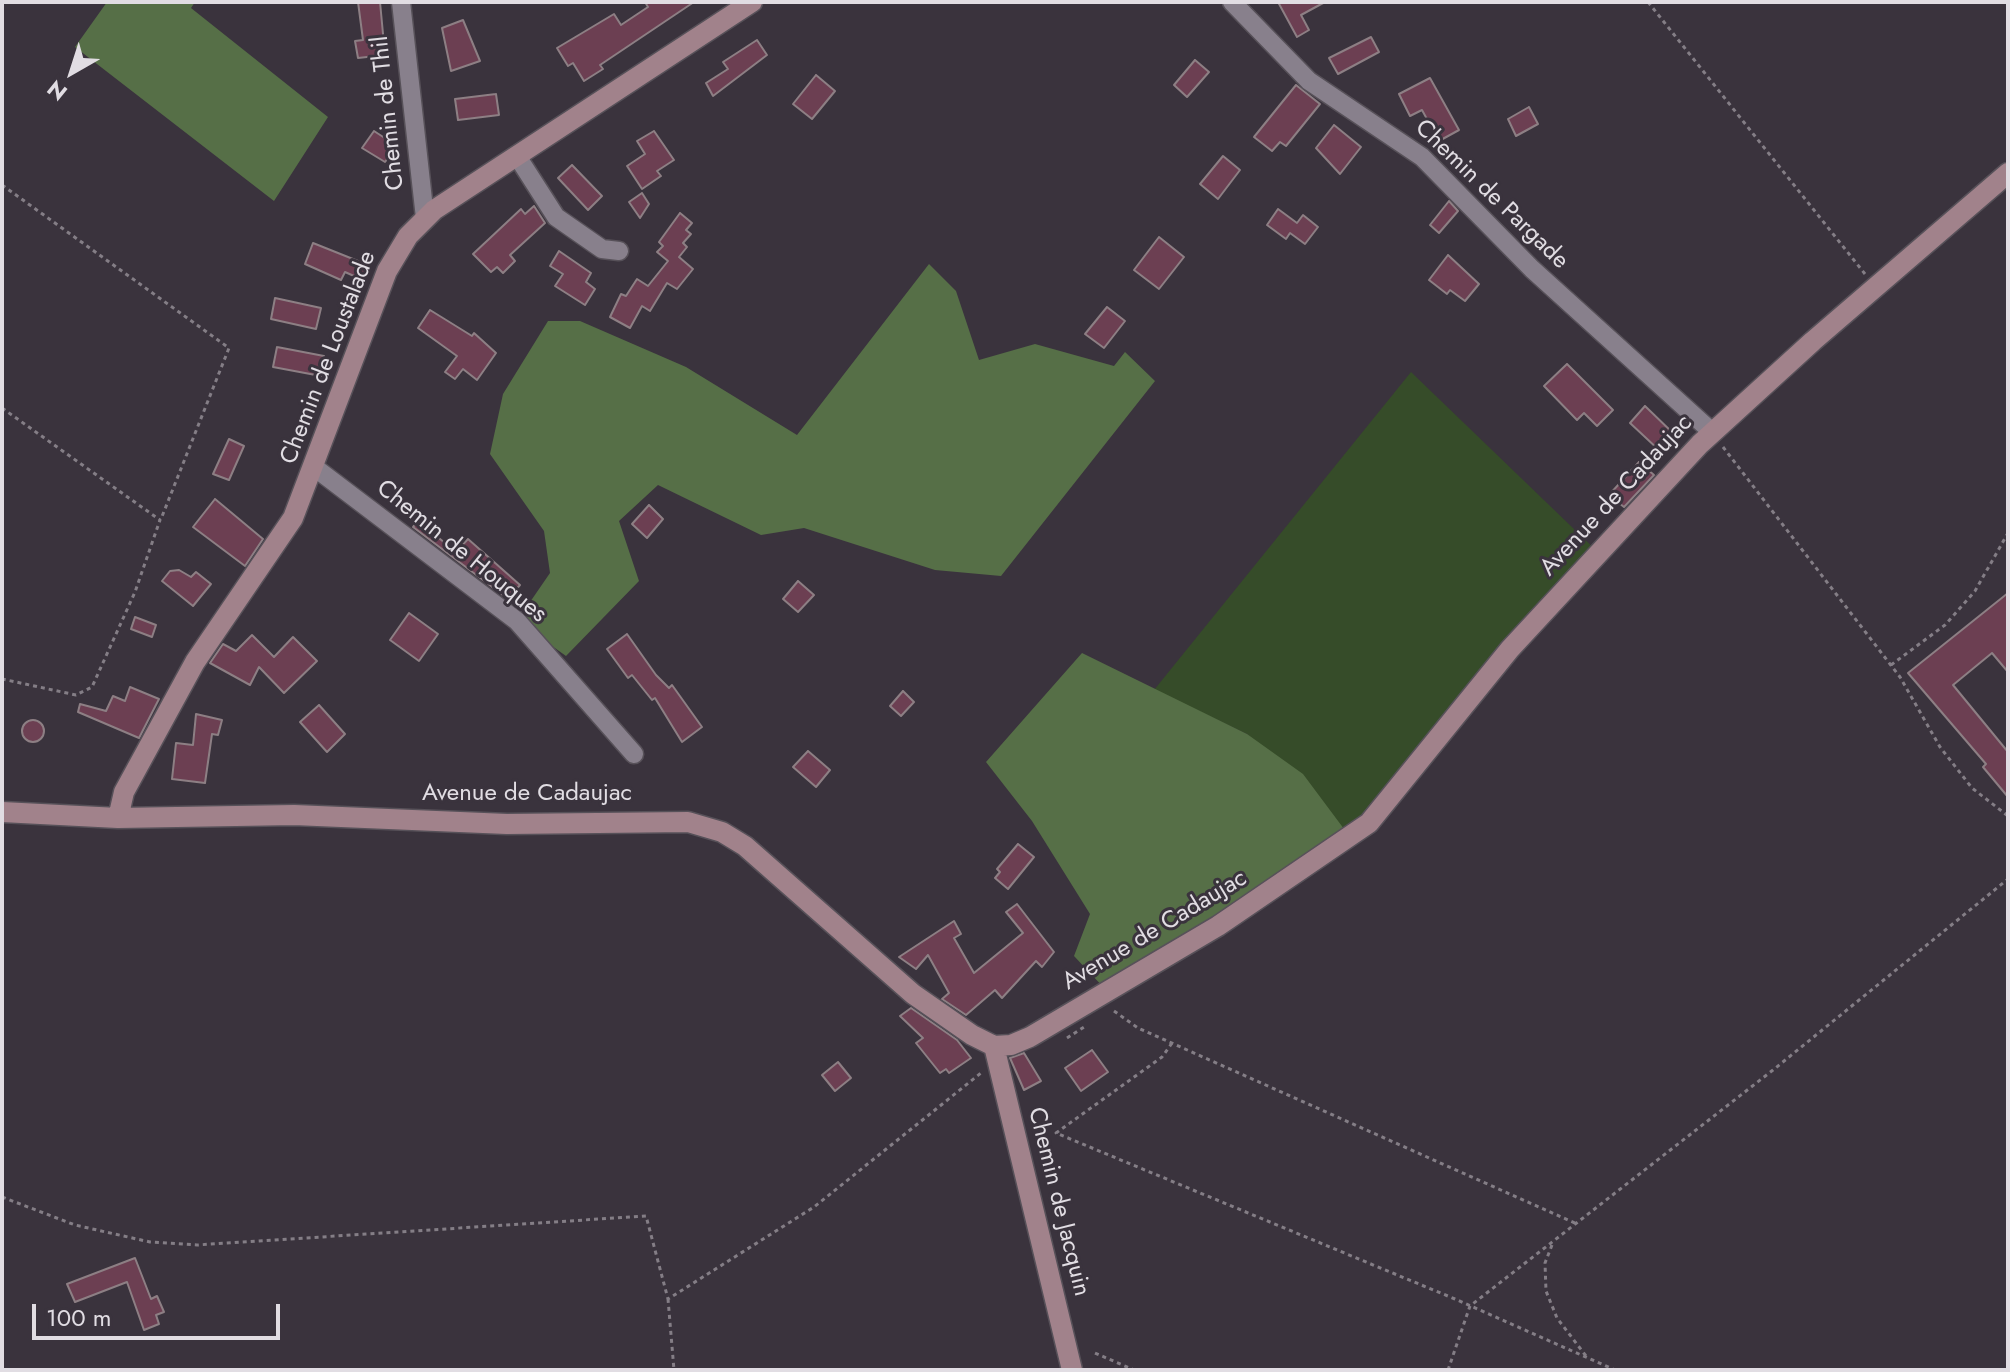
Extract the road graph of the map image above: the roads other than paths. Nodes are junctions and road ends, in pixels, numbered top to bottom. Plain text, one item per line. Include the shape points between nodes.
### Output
1 (401, 2) edge
2 (752, 2) edge
3 (1232, 2) edge
4 (517, 156) junction
5 (2008, 173) edge
6 (425, 218) junction
7 (619, 251) dead end
8 (1712, 432) junction
9 (314, 467) junction
10 (634, 754) dead end
11 (2, 812) edge
12 (118, 818) junction
13 (994, 1050) junction
14 (1072, 1370) edge

1 - 6 street, Chemin de Thil
2 - 4 street, Chemin de Loustalade
3 - 8 street, Chemin de Pargade via 1309,81 1422,157 1532,269
4 - 6 street, Chemin de Loustalade
4 - 7 street via 556,217 602,249
5 - 8 street, Avenue de Cadaujac
6 - 9 street, Chemin de Loustalade via 387,271
8 - 13 street, Avenue de Cadaujac via 1510,649 1369,823 1218,926 1041,1031
9 - 10 street, Chemin de Houques via 517,621
9 - 12 street, Chemin de Loustalade via 282,537 195,662 124,792
11 - 12 street, Avenue de Cadaujac
12 - 13 street, Avenue de Cadaujac via 294,815 507,824 688,822 745,846 913,994
13 - 14 street, Chemin de Jacquin

